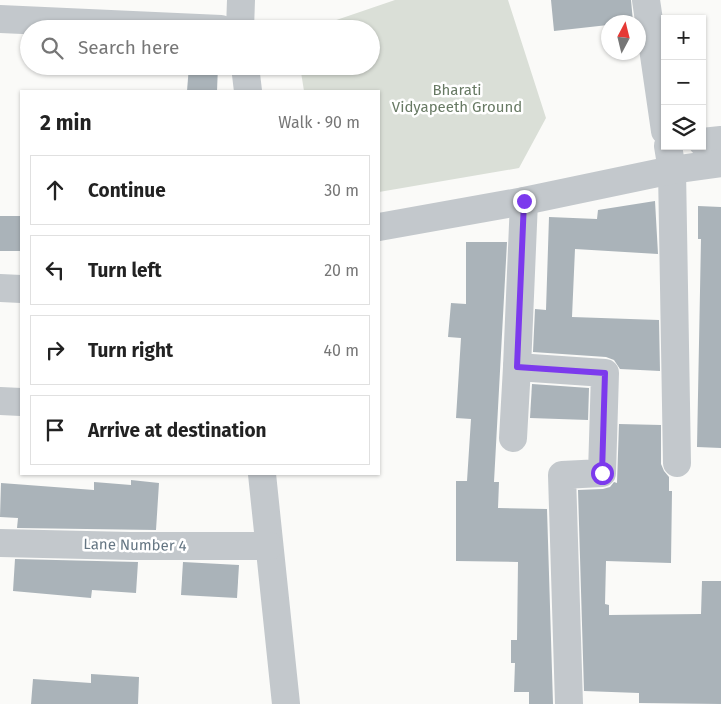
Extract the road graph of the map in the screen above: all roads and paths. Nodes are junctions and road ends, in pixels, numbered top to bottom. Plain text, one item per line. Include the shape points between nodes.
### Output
1 (241, 0) edge
2 (646, 0) edge
3 (0, 19) edge
4 (22, 20) edge
5 (240, 20) edge
6 (246, 75) edge
7 (248, 90) edge
8 (661, 105) edge
9 (721, 140) edge
10 (706, 142) edge
11 (670, 152) edge
12 (721, 163) edge
13 (524, 201) junction
14 (380, 228) edge
15 (0, 288) edge
16 (20, 289) edge
17 (517, 367) junction
18 (0, 401) edge
19 (20, 402) edge
20 (513, 438) dead end
21 (677, 463) dead end
22 (262, 475) edge
23 (0, 543) edge
24 (269, 546) junction
25 (286, 704) edge
26 (570, 704) edge

1 - 5 street
2 - 8 street
3 - 4 street
6 - 7 street
9 - 10 street
11 - 12 street
11 - 13 street
11 - 21 street
13 - 14 street
13 - 17 street
15 - 16 street
17 - 20 street
17 - 26 street via 605,373 602,473 562,475
18 - 19 street
22 - 24 street
23 - 24 street, Lane Number 4
24 - 25 street

